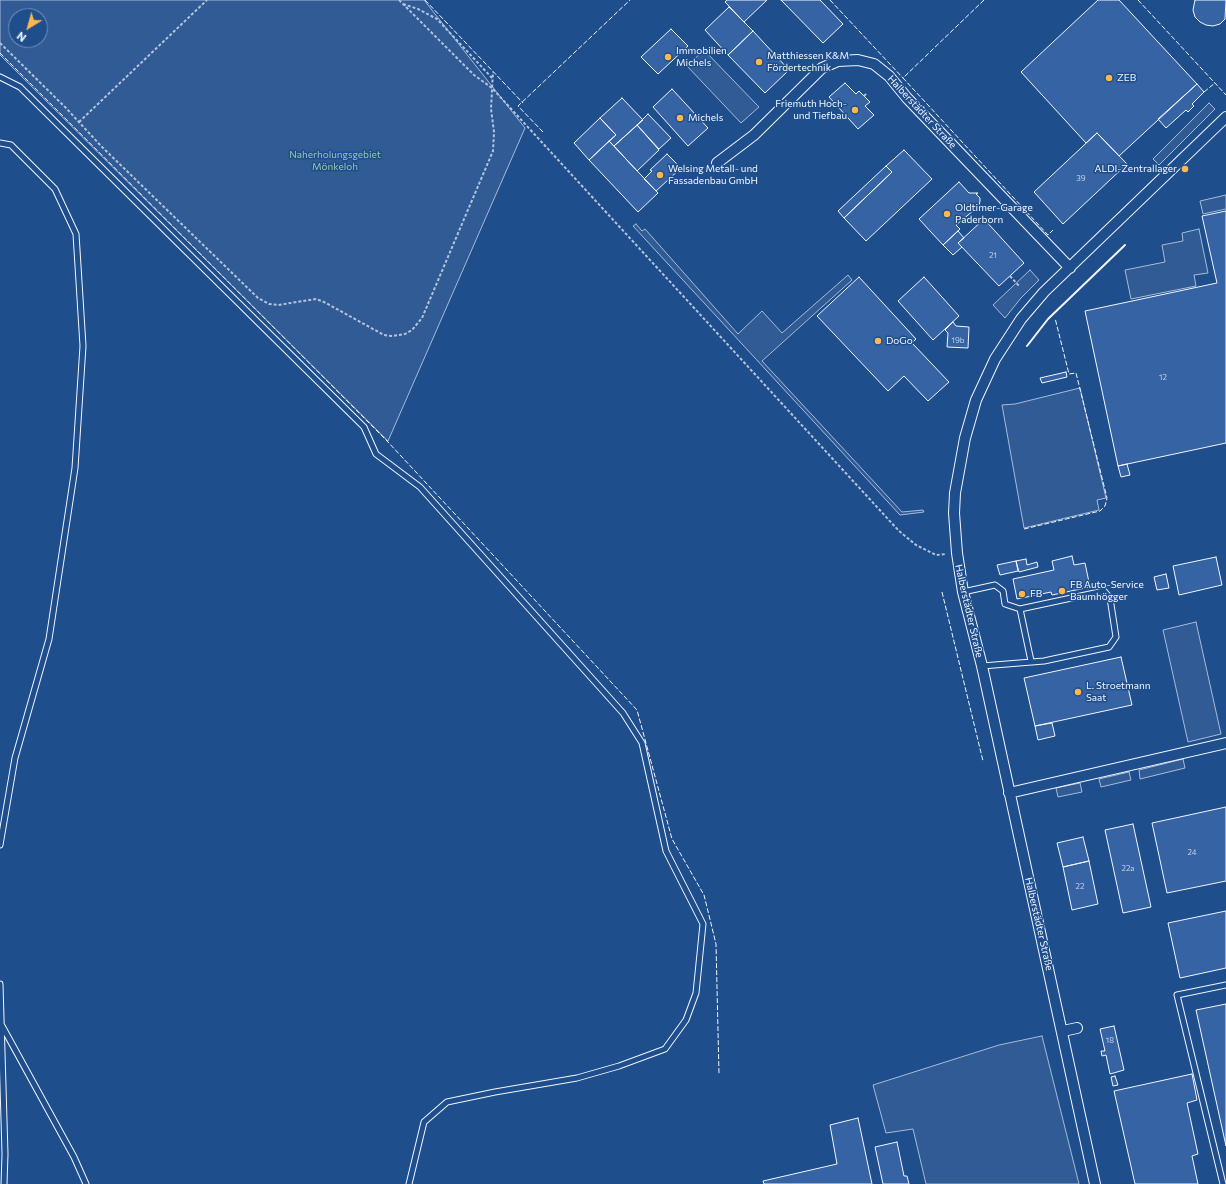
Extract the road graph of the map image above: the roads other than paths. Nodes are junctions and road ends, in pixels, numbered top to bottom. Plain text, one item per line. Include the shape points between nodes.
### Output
1 (0, 77) edge
2 (1226, 117) edge
3 (0, 143) edge
4 (717, 162) dead end
5 (1070, 268) junction
6 (963, 592) junction
7 (1020, 609) junction
8 (1031, 661) junction
9 (982, 666) junction
10 (1226, 743) edge
11 (1009, 793) junction
12 (0, 844) edge
13 (0, 984) edge
14 (1226, 985) edge
15 (0, 1022) edge
16 (1077, 1028) dead end
17 (1063, 1031) junction
18 (4, 1184) edge
19 (86, 1184) edge
20 (409, 1184) edge
21 (1095, 1184) edge
22 (1223, 1184) edge

1 - 20 lane via 20,87 364,427 376,454 420,487 623,713 642,743 666,851 703,924 696,993 686,1020 665,1049 619,1066 577,1078 447,1102 424,1122
2 - 5 street, Halberstädter Straße
3 - 12 lane via 11,145 55,189 76,234 83,346 75,468 49,639 15,758
4 - 5 street, Halberstädter Straße via 754,135 822,68 838,62 858,60 874,64 890,76 907,98
5 - 6 street, Halberstädter Straße via 1044,292 1021,319 995,359 976,400 965,438 955,493 957,553
6 - 7 lane via 995,585 1003,591 1005,604
6 - 9 street, Halberstädter Straße
7 - 8 lane
7 - 8 lane via 1104,591 1110,598 1116,637 1109,647 1044,661
8 - 9 lane
9 - 11 street, Halberstädter Straße
10 - 11 street
11 - 17 street, Halberstädter Straße
13 - 15 lane
14 - 22 lane via 1177,995
15 - 18 lane
15 - 19 lane via 74,1157
16 - 17 street
17 - 21 street, Halberstädter Straße

